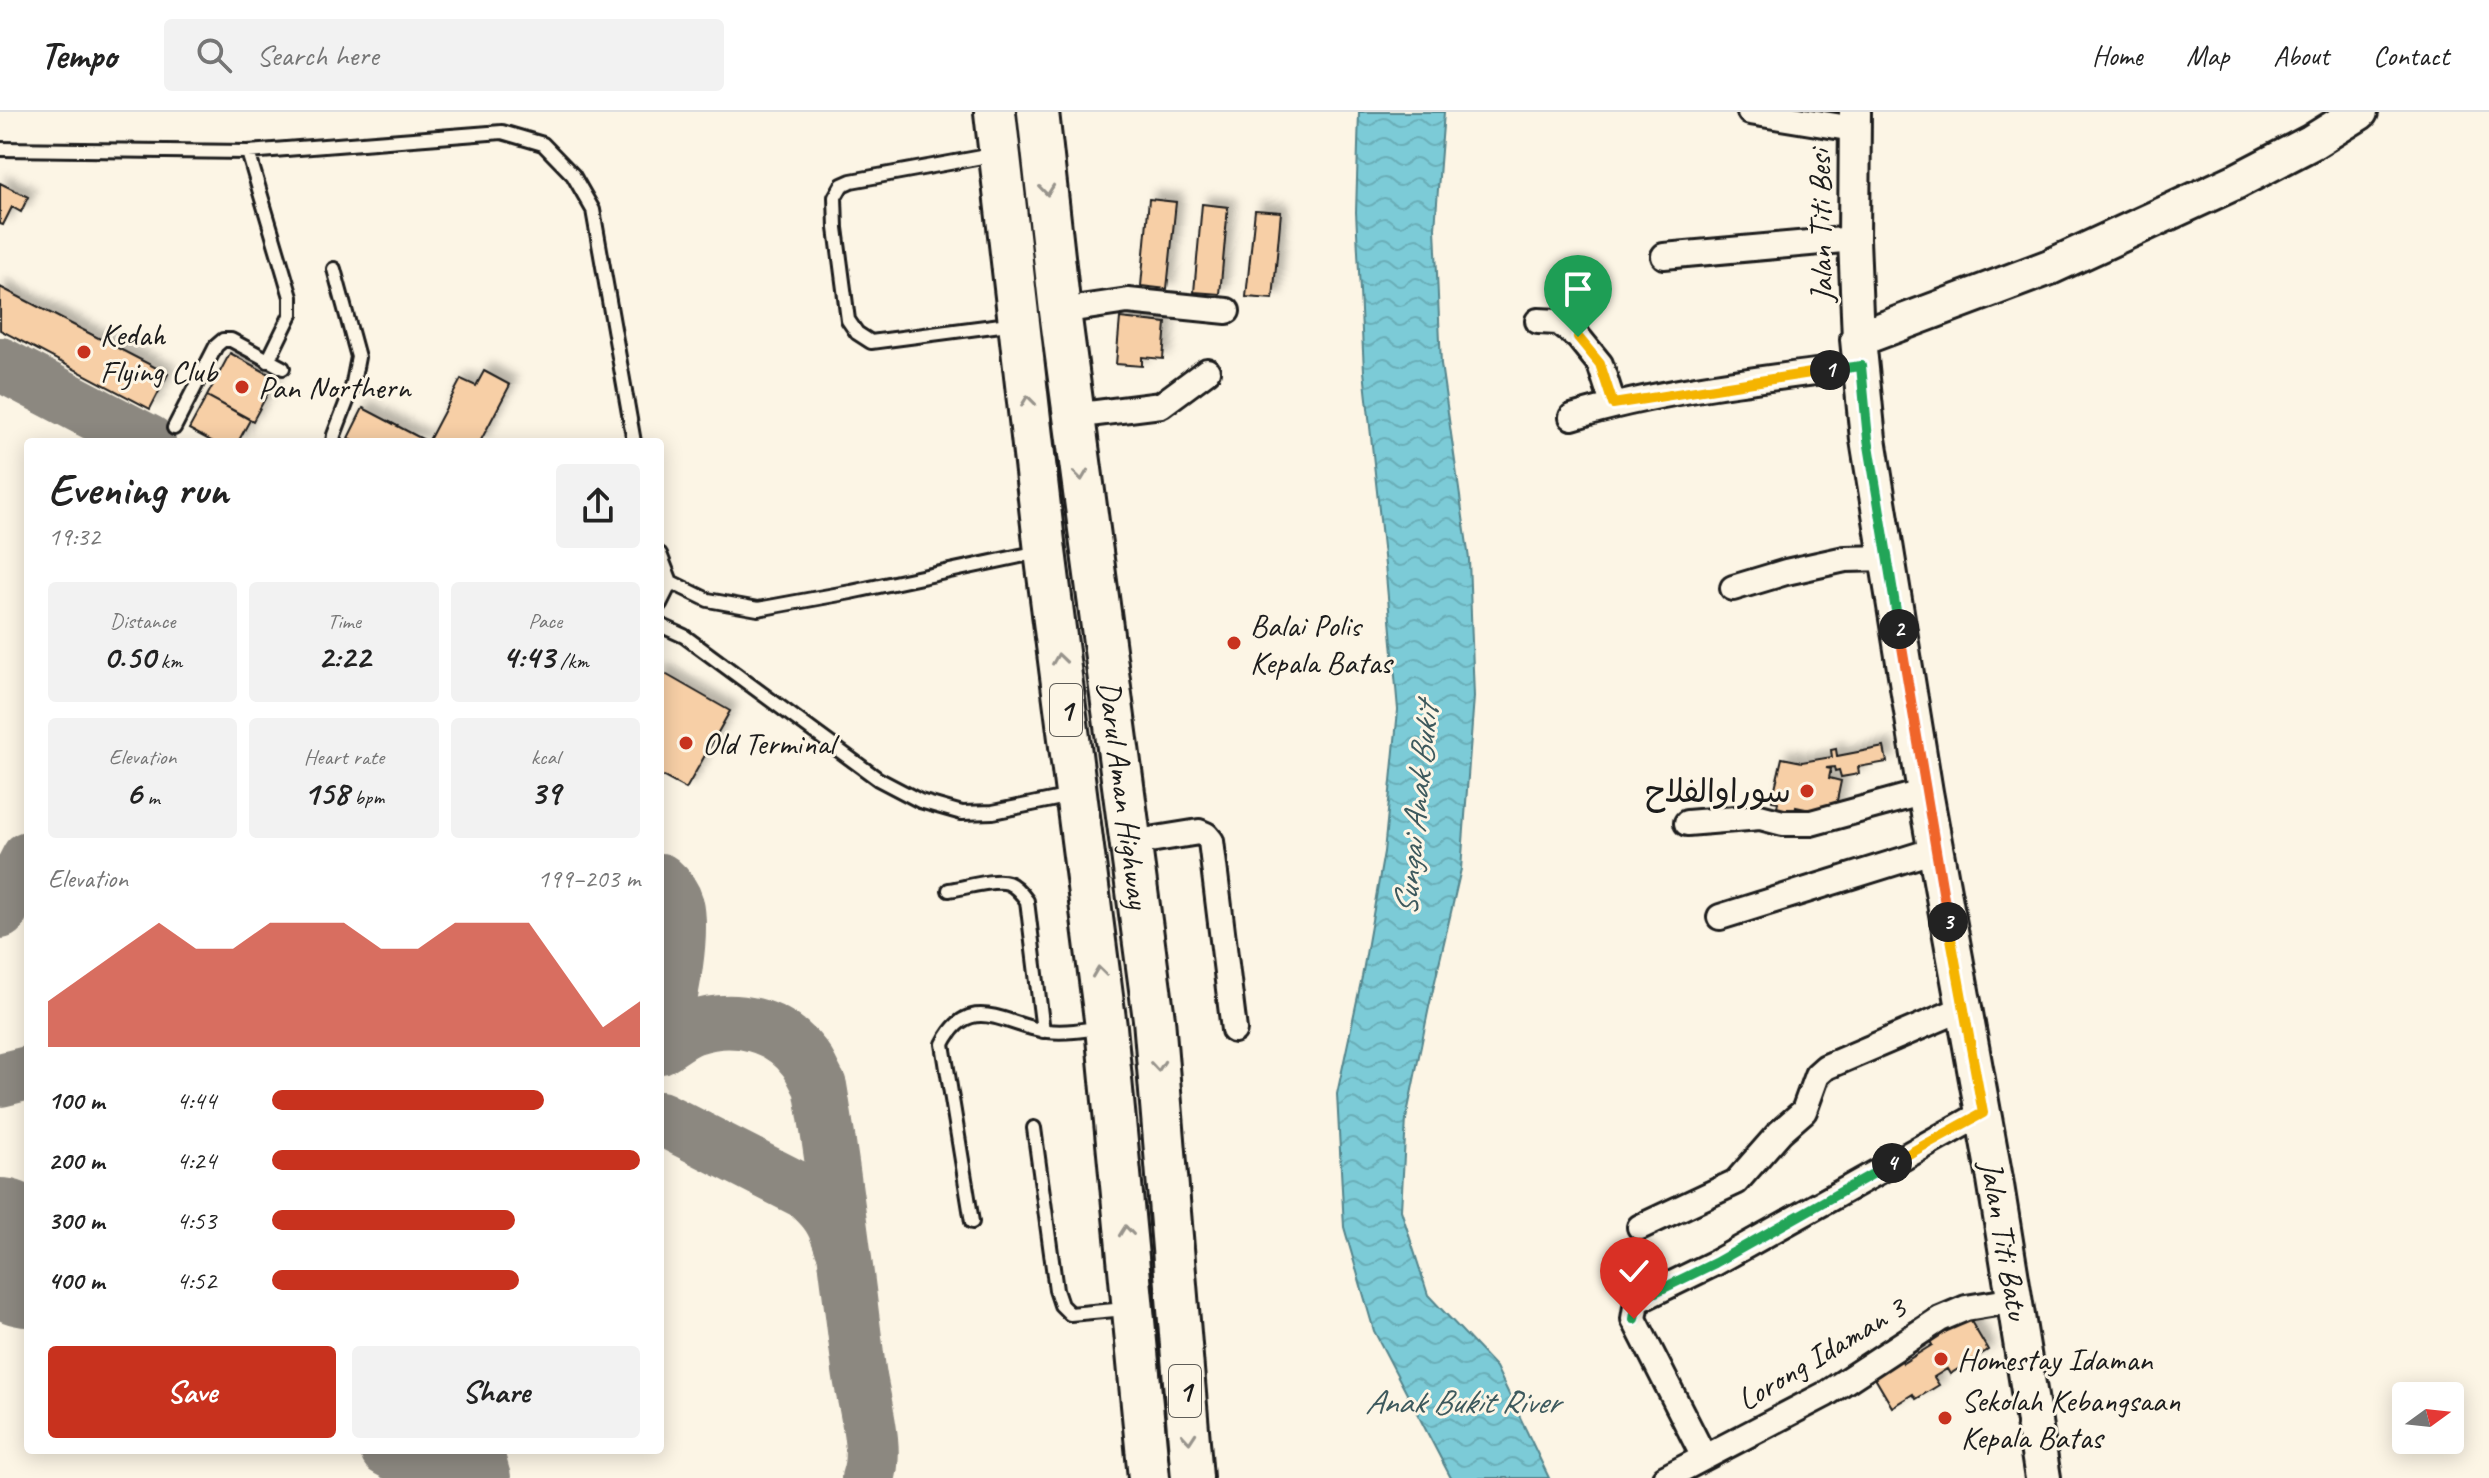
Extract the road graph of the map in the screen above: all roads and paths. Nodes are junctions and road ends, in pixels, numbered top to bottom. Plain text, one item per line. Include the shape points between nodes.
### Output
1 (995, 112) edge
2 (1038, 112) edge
3 (1750, 112) edge
4 (2360, 112) edge
5 (1855, 121) edge
6 (0, 149) edge
7 (248, 152) junction
8 (999, 154) junction
9 (1854, 239) junction
10 (1664, 256) dead end
11 (334, 269) dead end
12 (1060, 311) junction
13 (1227, 311) dead end
14 (1538, 321) dead end
15 (1019, 322) junction
16 (1859, 352) junction
17 (268, 361) junction
18 (283, 368) dead end
19 (1207, 371) dead end
20 (1613, 404) junction
21 (1073, 416) junction
22 (1572, 417) dead end
23 (174, 428) dead end
24 (334, 438) edge
25 (633, 438) edge
26 (1045, 551) junction
27 (1889, 558) junction
28 (664, 564) edge
29 (671, 582) junction
30 (1733, 588) dead end
31 (664, 596) edge
32 (664, 627) edge
33 (1925, 792) junction
34 (1078, 794) junction
35 (1687, 823) dead end
36 (1131, 843) junction
37 (1935, 850) junction
38 (949, 890) dead end
39 (1720, 917) dead end
40 (1964, 1008) junction
41 (1154, 1019) junction
42 (1106, 1027) junction
43 (1234, 1030) dead end
44 (1043, 1031) junction
45 (1983, 1113) junction
46 (1034, 1128) dead end
47 (972, 1222) dead end
48 (1640, 1227) dead end
49 (2015, 1300) junction
50 (1134, 1308) junction
51 (1704, 1457) junction
52 (1149, 1478) edge
53 (1192, 1478) edge
54 (1665, 1478) edge
55 (2043, 1478) edge

1 - 8 highway, Darul Aman Highway / 1
2 -> 12 highway, Darul Aman Highway / 1
3 - 5 street
4 - 16 main road via 2237,181
5 - 9 street, Jalan Titi Besi
6 - 7 lane
7 - 17 lane via 291,297 291,314
7 - 25 lane via 502,132 543,144 573,175 593,210
8 - 15 highway, Darul Aman Highway / 1
8 - 15 lane via 842,185 835,197 836,228 848,320 871,342
9 - 10 street
9 - 16 street, Jalan Titi Besi
11 - 24 lane via 358,357
12 - 13 street via 1128,301
12 - 21 highway, Darul Aman Highway / 1
14 - 20 street via 1558,322 1578,337 1600,364
26 -> 15 highway, Darul Aman Highway / 1
16 - 20 street via 1751,381
16 - 27 main road, Jalan Titi Batu
17 - 18 lane
17 - 23 lane via 223,340
19 - 21 street via 1161,405
20 - 22 street
21 -> 36 highway, Darul Aman Highway / 1
26 - 29 lane via 758,609 708,600
34 -> 26 highway, Darul Aman Highway / 1
27 - 30 street via 1845,559
27 - 33 main road, Jalan Titi Batu
28 - 29 lane
29 - 31 lane
32 - 34 lane via 684,636 878,779 920,801 962,813 993,812
33 - 35 street via 1811,823 1760,817
33 - 37 main road, Jalan Titi Batu
42 -> 34 highway, Darul Aman Highway / 1
36 - 41 highway, Darul Aman Highway / 1
36 - 43 street via 1199,832 1211,841
37 - 39 street
37 - 40 main road, Jalan Titi Batu
38 - 44 lane via 1008,883 1027,901
40 - 45 main road, Jalan Titi Batu
40 - 48 street via 1826,1067 1817,1075 1804,1111 1736,1182
41 - 42 highway
41 -> 53 highway, Darul Aman Highway / 1
42 - 44 lane
50 -> 42 highway, Darul Aman Highway / 1
44 - 47 lane via 1004,1018 966,1017 951,1028 943,1044
45 - 49 main road, Jalan Titi Batu
45 - 51 street via 1637,1301 1634,1319
46 - 50 lane via 1061,1305 1070,1314
49 - 51 street, Lorong Idaman 3 via 1966,1308 1940,1319 1826,1394
49 - 55 main road, Jalan Titi Batu
50 - 52 highway, Darul Aman Highway / 1
51 - 54 street, Lorong Idaman 3

